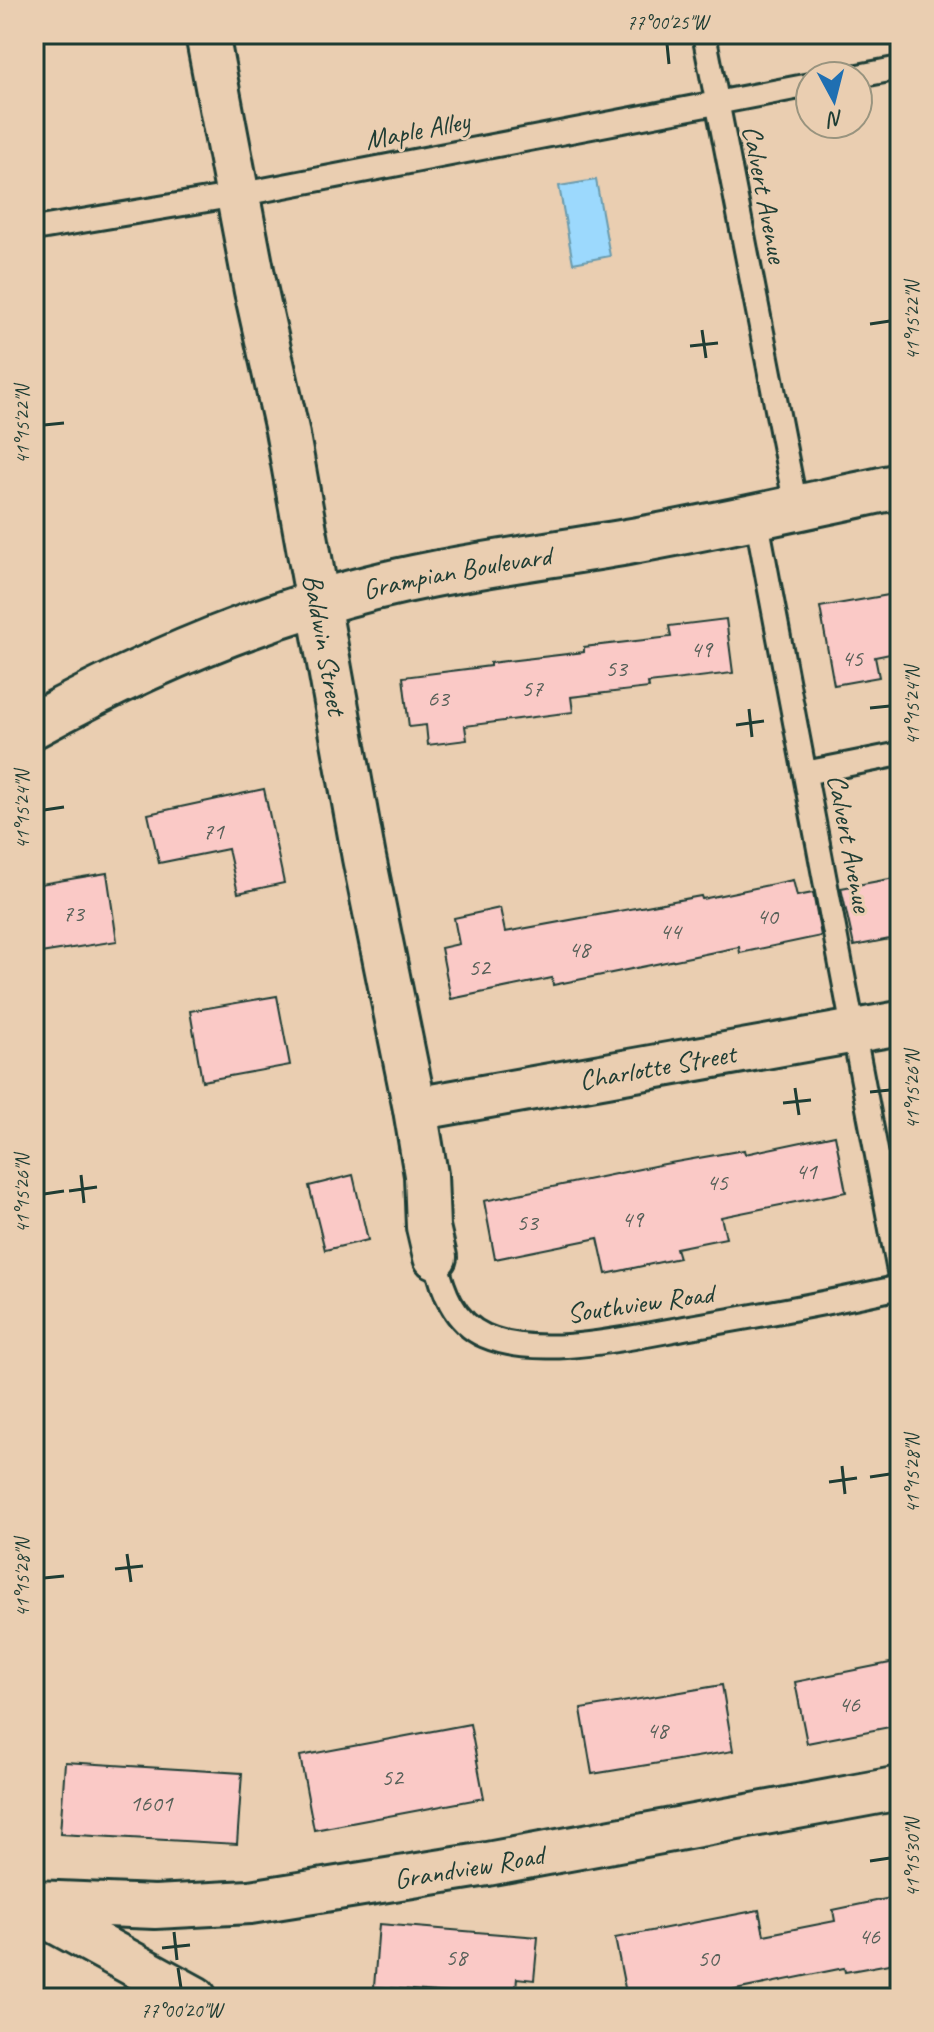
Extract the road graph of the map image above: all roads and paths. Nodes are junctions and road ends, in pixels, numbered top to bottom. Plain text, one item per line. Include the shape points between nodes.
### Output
1 (207, 34) edge
2 (704, 34) edge
3 (900, 68) edge
4 (874, 73) edge
5 (794, 88) edge
6 (716, 102) junction
7 (237, 195) junction
8 (34, 229) edge
9 (900, 486) edge
10 (776, 512) junction
11 (318, 603) junction
12 (34, 725) edge
13 (900, 754) edge
14 (805, 773) junction
15 (900, 1023) edge
16 (855, 1031) junction
17 (415, 1109) junction
18 (435, 1257) joint
19 (900, 1277) edge
20 (900, 1287) edge
21 (900, 1788) edge
22 (34, 1902) edge
23 (34, 1910) edge
24 (195, 1998) edge

1 - 7 street, Baldwin Street
2 - 6 lane, Calvert Avenue
3 - 4 lane
5 - 6 lane, Maple Alley
6 - 7 lane, Maple Alley
6 - 10 lane, Calvert Avenue
7 - 8 lane, Maple Alley
7 - 11 street, Baldwin Street
9 - 10 street, Grampian Boulevard
10 - 11 street, Grampian Boulevard via 468,567
10 - 14 lane, Calvert Avenue
11 - 12 street, Grampian Boulevard via 220,635
11 - 17 street, Baldwin Street
13 - 14 lane
14 - 16 lane, Calvert Avenue
15 - 16 street, Charlotte Street
16 - 17 street, Charlotte Street
16 - 19 lane, Calvert Avenue
17 - 18 street, Baldwin Street
18 - 20 lane, Southview Road via 452,1308 486,1336 519,1346 614,1339 813,1307
21 - 22 street, Grandview Road via 250,1902 155,1907
23 - 24 street

